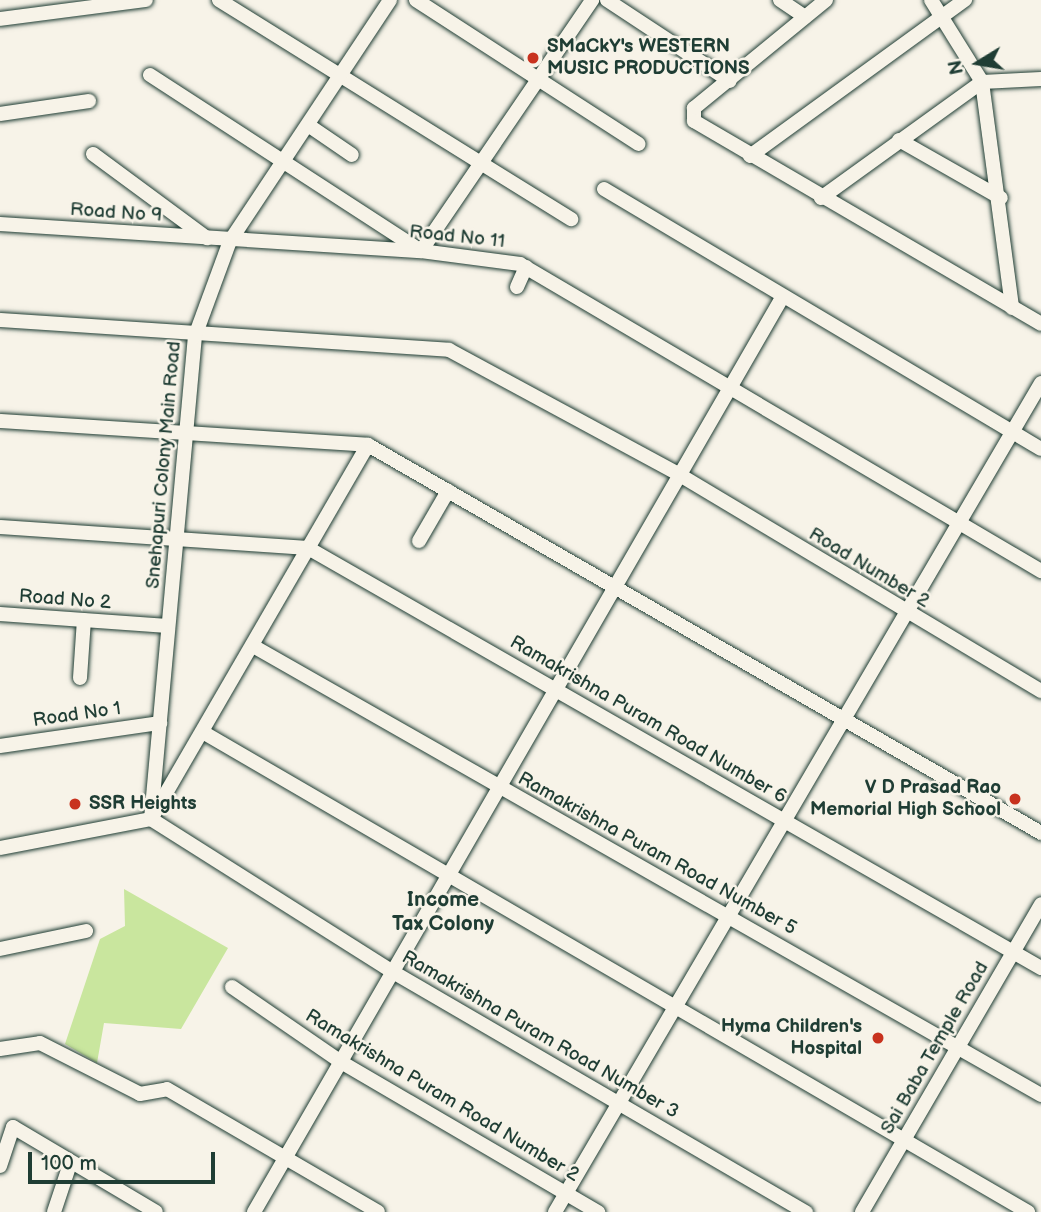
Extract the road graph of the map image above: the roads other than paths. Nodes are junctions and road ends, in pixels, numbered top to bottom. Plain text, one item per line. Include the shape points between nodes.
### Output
1 (146, 0) edge
2 (219, 0) edge
3 (390, 0) edge
4 (416, 0) edge
5 (592, 0) edge
6 (607, 0) edge
7 (780, 0) edge
8 (826, 0) edge
9 (931, 0) edge
10 (965, 0) edge
11 (805, 17) junction
12 (943, 18) junction
13 (0, 19) edge
14 (339, 73) junction
15 (150, 75) dead end
16 (1041, 79) edge
17 (730, 81) junction
18 (982, 82) junction
19 (540, 83) junction
20 (89, 101) dead end
21 (0, 114) edge
22 (308, 125) junction
23 (899, 140) junction
24 (639, 144) dead end
25 (93, 154) dead end
26 (352, 155) dead end
27 (750, 156) junction
28 (288, 159) junction
29 (482, 164) junction
30 (604, 189) dead end
31 (821, 198) junction
32 (1001, 198) junction
33 (571, 219) dead end
34 (0, 224) edge
35 (208, 239) junction
36 (230, 241) junction
37 (421, 251) junction
38 (526, 267) junction
39 (517, 287) dead end
40 (782, 298) junction
41 (1012, 308) junction
42 (0, 320) edge
43 (1041, 324) edge
44 (195, 336) junction
45 (1041, 383) edge
46 (731, 386) junction
47 (0, 421) edge
48 (1013, 432) junction
49 (187, 436) junction
50 (368, 445) junction
51 (1041, 449) edge
52 (680, 475) junction
53 (448, 491) junction
54 (960, 523) junction
55 (0, 527) edge
56 (177, 534) junction
57 (419, 541) dead end
58 (308, 548) junction
59 (1041, 571) edge
60 (619, 588) junction
61 (905, 613) junction
62 (0, 618) edge
63 (84, 620) junction
64 (169, 626) junction
65 (253, 646) junction
66 (80, 678) dead end
67 (556, 689) junction
68 (1041, 691) edge
69 (844, 719) junction
70 (160, 723) junction
71 (206, 734) junction
72 (0, 746) edge
73 (499, 788) junction
74 (151, 819) junction
75 (786, 821) junction
76 (1041, 833) edge
77 (0, 848) edge
78 (447, 877) junction
79 (1041, 904) edge
80 (732, 918) junction
81 (86, 931) dead end
82 (0, 949) edge
83 (1013, 952) junction
84 (1041, 968) edge
85 (393, 972) junction
86 (232, 987) dead end
87 (676, 1008) junction
88 (959, 1045) junction
89 (0, 1049) edge
90 (341, 1062) junction
91 (1041, 1095) edge
92 (619, 1104) junction
93 (903, 1141) junction
94 (286, 1158) junction
95 (70, 1164) junction
96 (0, 1166) edge
97 (566, 1194) junction
98 (54, 1212) edge
99 (156, 1212) edge
100 (254, 1212) edge
101 (378, 1212) edge
102 (555, 1212) edge
103 (598, 1212) edge
104 (806, 1212) edge
105 (862, 1212) edge
106 (1028, 1212) edge

1 - 13 street
2 - 14 street
3 - 14 street, Snehapuri Colony Main Road
4 - 19 street
5 - 19 street
6 - 17 street
7 - 11 street
8 - 11 street
9 - 12 street
10 - 12 street
11 - 17 street
12 - 18 street
12 - 27 street
14 - 22 street, Snehapuri Colony Main Road
14 - 29 street
15 - 28 street
16 - 18 street
17 - 27 street via 694,108 693,117
18 - 23 street
18 - 32 street
19 - 24 street
19 - 29 street
20 - 21 street
22 - 26 street
22 - 28 street, Snehapuri Colony Main Road
23 - 31 street
23 - 32 street
25 - 35 street
27 - 31 street
28 - 36 street, Snehapuri Colony Main Road
28 - 37 street
29 - 33 street
29 - 37 street
30 - 40 street
31 - 41 street
32 - 41 street
34 - 35 street, Road No 9
35 - 36 street, Road No 9
36 - 37 street, Road No 11
36 - 44 street, Snehapuri Colony Main Road
37 - 38 street, Road No 11
38 - 39 street
38 - 46 street, Road No 11
40 - 46 street
40 - 48 street
41 - 43 street
42 - 44 street, Road Number 2
44 - 49 street, Snehapuri Colony Main Road
44 - 52 street, Road Number 2 via 449,350
45 - 48 street
46 - 52 street
46 - 54 street, Road No 11
47 - 49 street
48 - 51 street
48 - 54 street
49 - 50 street
49 - 56 street, Snehapuri Colony Main Road
50 - 53 street
50 - 58 street
52 - 60 street
52 - 61 street, Road Number 2
53 - 57 street
53 - 60 street
54 - 59 street, Road No 11
54 - 61 street
55 - 56 street
56 - 58 street
56 - 64 street, Snehapuri Colony Main Road
58 - 65 street
58 - 67 street, Ramakrishna Puram Road Number 6
60 - 67 street
60 - 69 street
61 - 68 street, Road Number 2
61 - 69 street
62 - 63 street, Road No 2
63 - 64 street, Road No 2
63 - 66 street
64 - 70 street, Snehapuri Colony Main Road
65 - 71 street
65 - 73 street, Ramakrishna Puram Road Number 5
67 - 73 street
67 - 75 street, Ramakrishna Puram Road Number 6
69 - 75 street
69 - 76 street
70 - 72 street, Road No 1
70 - 74 street, Snehapuri Colony Main Road
71 - 74 street
71 - 78 street
73 - 78 street
73 - 80 street, Ramakrishna Puram Road Number 5
74 - 77 street
74 - 85 street, Ramakrishna Puram Road Number 3
75 - 80 street
75 - 83 street, Ramakrishna Puram Road Number 6
78 - 85 street
78 - 87 street
79 - 83 street, Sai Baba Temple Road
80 - 87 street
80 - 88 street, Ramakrishna Puram Road Number 5
81 - 82 street
83 - 84 street, Ramakrishna Puram Road Number 6
83 - 88 street, Sai Baba Temple Road
85 - 90 street
85 - 92 street, Ramakrishna Puram Road Number 3
86 - 90 street, Ramakrishna Puram Road Number 2
87 - 92 street
87 - 93 street
88 - 91 street, Ramakrishna Puram Road Number 5
88 - 93 street, Sai Baba Temple Road
89 - 94 street via 40,1043 140,1094 167,1089
90 - 94 street
90 - 97 street, Ramakrishna Puram Road Number 2
92 - 97 street
92 - 104 street, Ramakrishna Puram Road Number 3
93 - 105 street, Sai Baba Temple Road
93 - 106 street
94 - 100 street
94 - 101 street
95 - 96 street via 13,1128
95 - 98 street
95 - 99 street
97 - 102 street
97 - 103 street, Ramakrishna Puram Road Number 2

